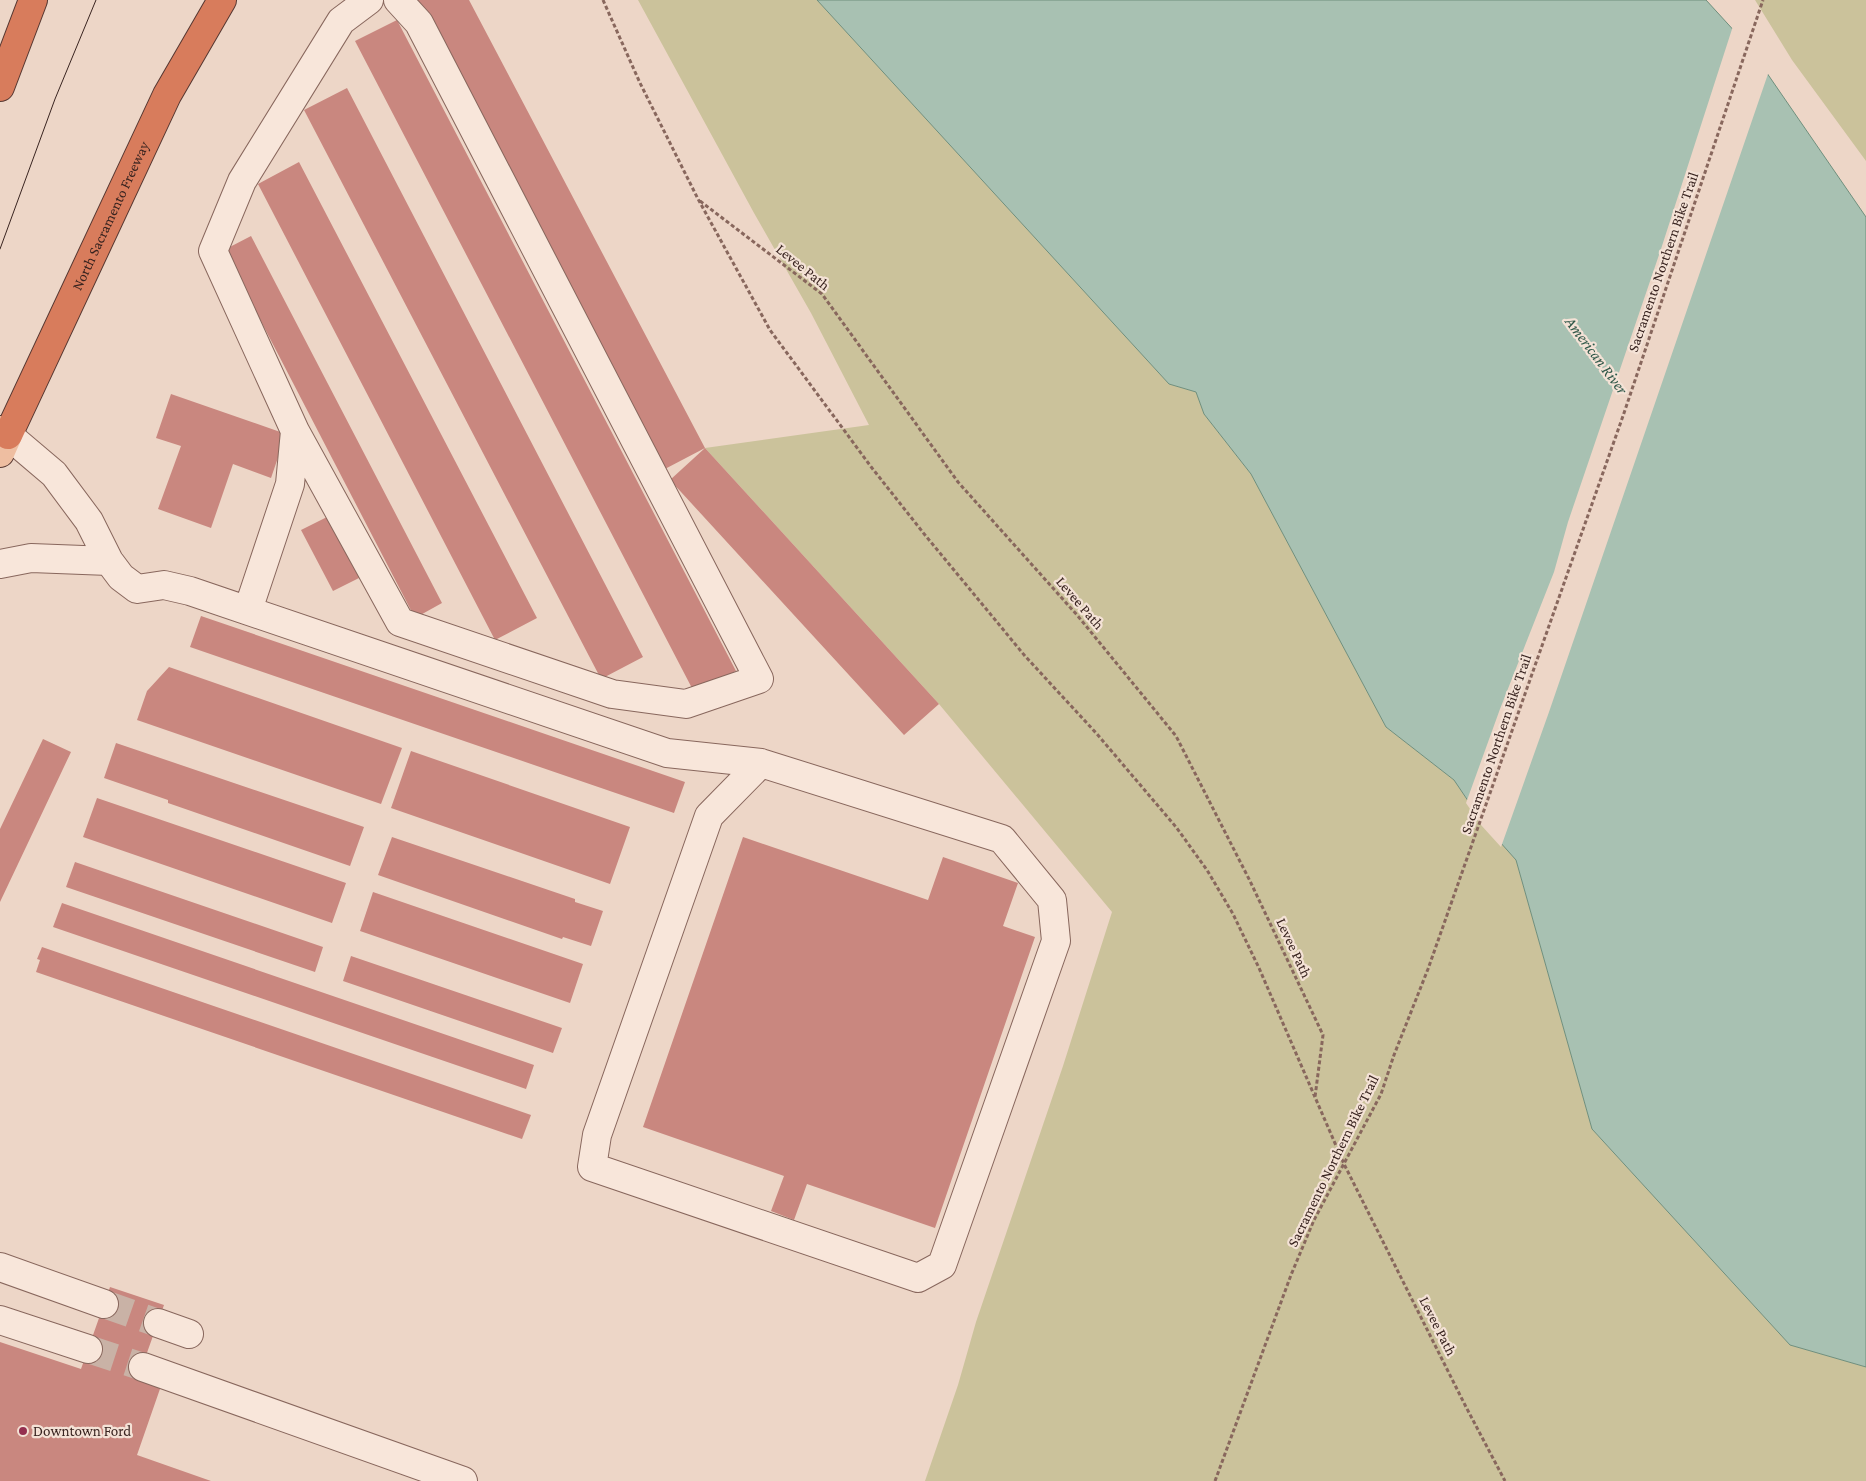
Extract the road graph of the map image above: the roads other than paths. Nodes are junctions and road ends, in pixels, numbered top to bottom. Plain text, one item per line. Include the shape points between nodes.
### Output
1 (33, 0) edge
2 (222, 0) edge
3 (369, 0) edge
4 (398, 0) edge
5 (5, 65) edge
6 (0, 87) edge
7 (295, 431) junction
8 (3, 439) edge
9 (109, 561) junction
10 (0, 564) edge
11 (248, 610) junction
12 (761, 763) junction
13 (0, 1267) edge
14 (104, 1304) tunnel mouth
15 (0, 1320) edge
16 (158, 1323) tunnel mouth
17 (189, 1334) dead end
18 (88, 1349) tunnel mouth
19 (143, 1367) tunnel mouth
20 (463, 1481) edge

1 - 5 highway
2 - 8 highway, North Sacramento Freeway via 162,103
3 - 7 lane via 341,20 242,181 213,251
4 - 7 lane via 419,23 759,678 686,704 612,694 400,622
5 - 6 highway
7 - 11 lane via 290,484
8 - 9 lane via 54,474 89,521
9 - 10 lane via 31,558
9 - 11 lane via 121,577 137,589 164,585
11 - 12 lane via 667,753
12 - 12 lane via 1002,839 1052,900 1056,940 942,1265 918,1278 592,1167 597,1135 709,816
13 - 14 lane
15 - 18 lane
16 - 17 lane
19 - 20 lane

